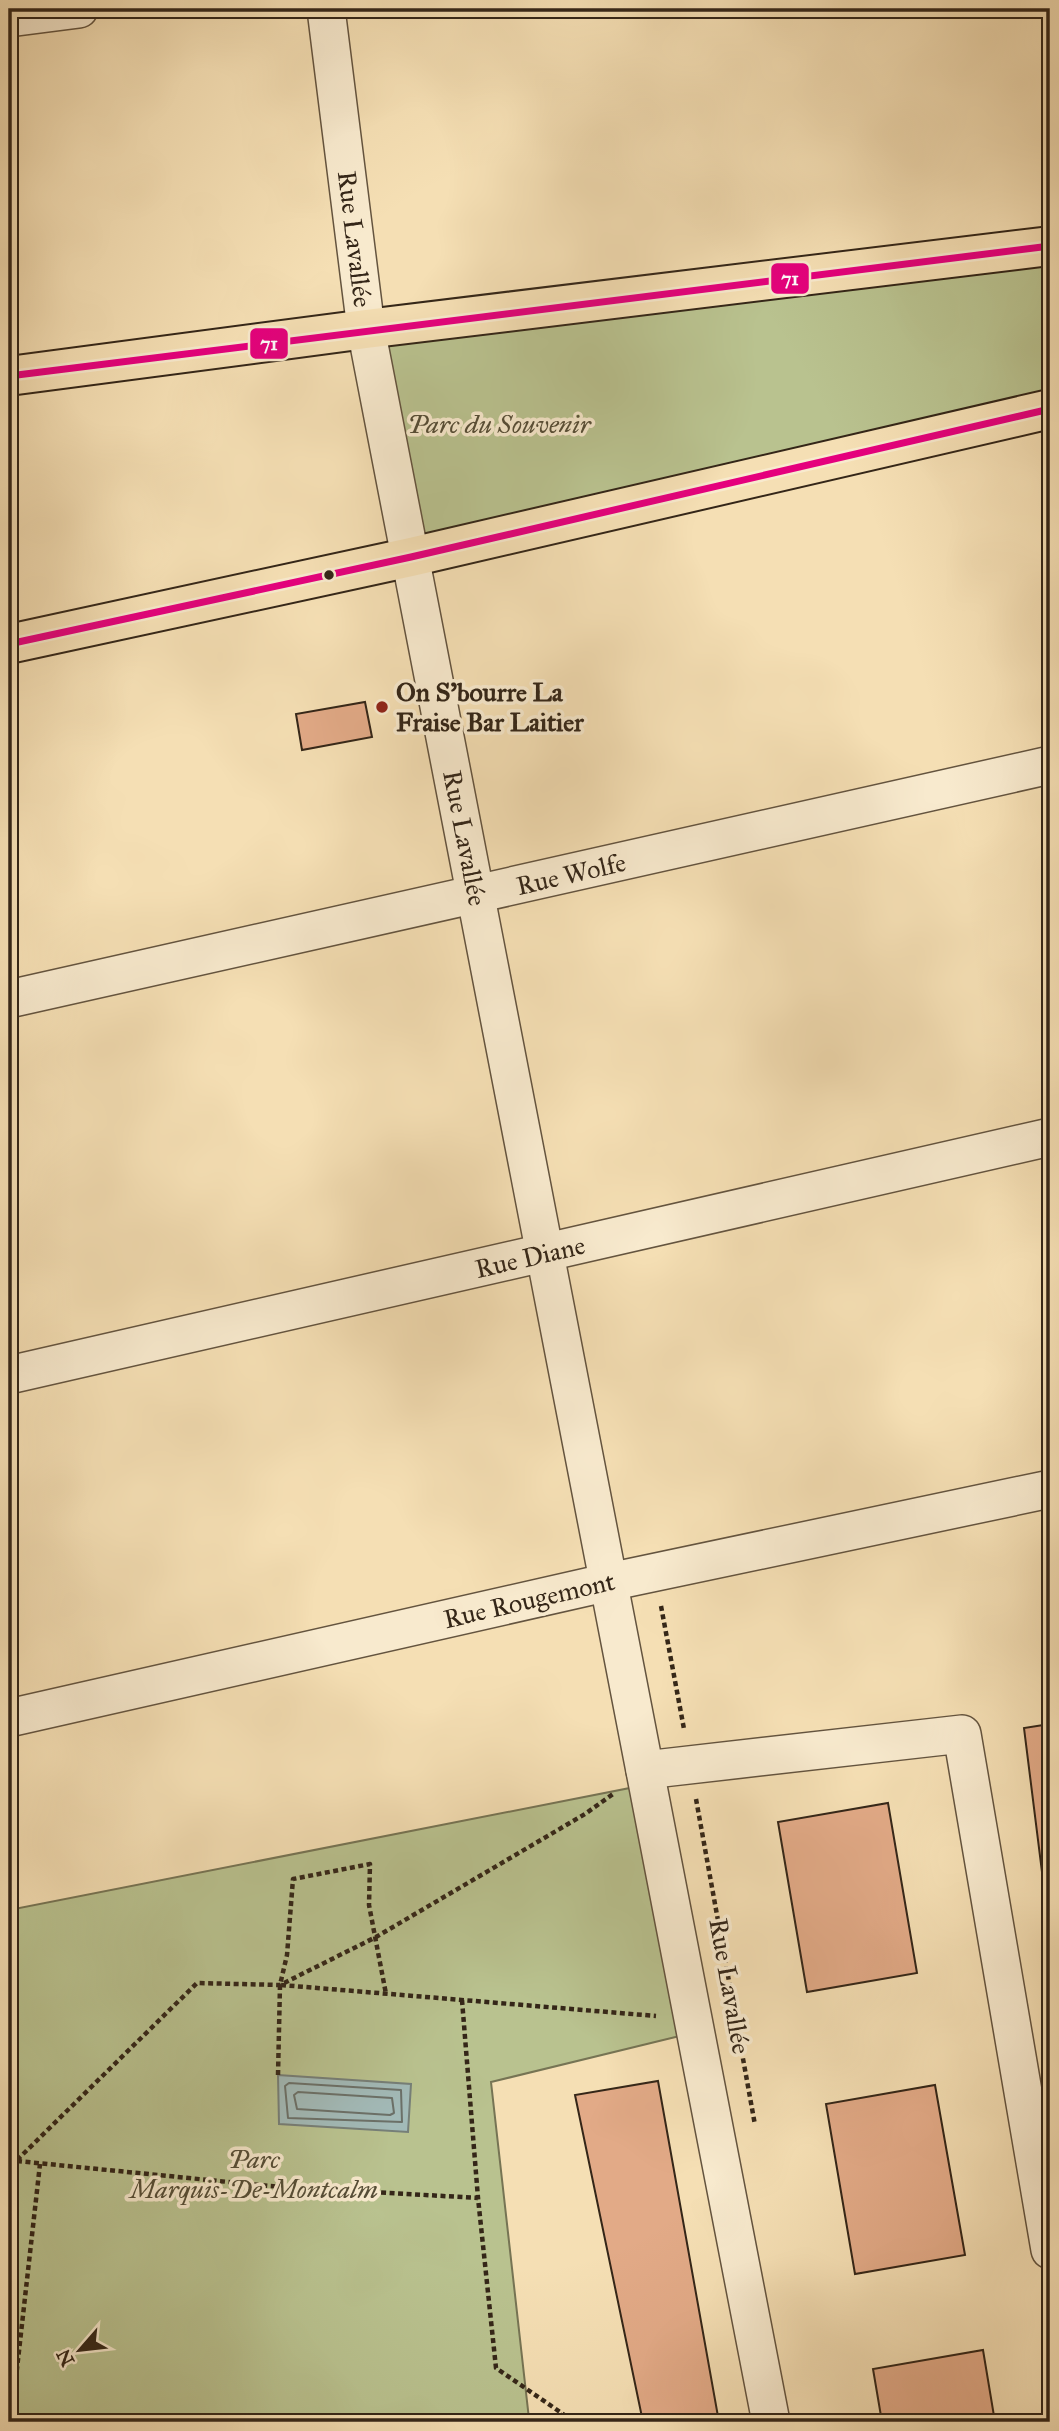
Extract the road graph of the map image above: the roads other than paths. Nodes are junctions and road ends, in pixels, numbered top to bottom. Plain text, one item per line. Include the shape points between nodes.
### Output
1 (79, 9) edge
2 (326, 9) edge
3 (9, 18) edge
4 (1050, 246) edge
5 (366, 329) junction
6 (9, 376) edge
7 (1050, 409) edge
8 (411, 557) junction
9 (9, 644) edge
10 (1050, 765) edge
11 (476, 895) junction
12 (9, 999) edge
13 (1050, 1137) edge
14 (545, 1254) junction
15 (9, 1375) edge
16 (1050, 1489) edge
17 (609, 1582) junction
18 (9, 1718) edge
19 (645, 1770) junction
20 (1050, 2250) edge
21 (771, 2422) edge

1 - 3 street
2 - 5 street, Rue Lavallée
4 - 5 main road
5 - 6 main road
5 - 8 street, Rue Lavallée
7 - 8 main road
8 - 9 main road
8 - 11 street, Rue Lavallée
10 - 11 street, Rue Wolfe
11 - 12 street, Rue Wolfe
11 - 14 street, Rue Lavallée
13 - 14 street, Rue Diane
14 - 15 street, Rue Diane
14 - 17 street, Rue Lavallée
16 - 17 street, Rue Rougemont
17 - 18 street, Rue Rougemont
17 - 19 street, Rue Lavallée
19 - 20 street via 962,1734
19 - 21 street, Rue Lavallée

